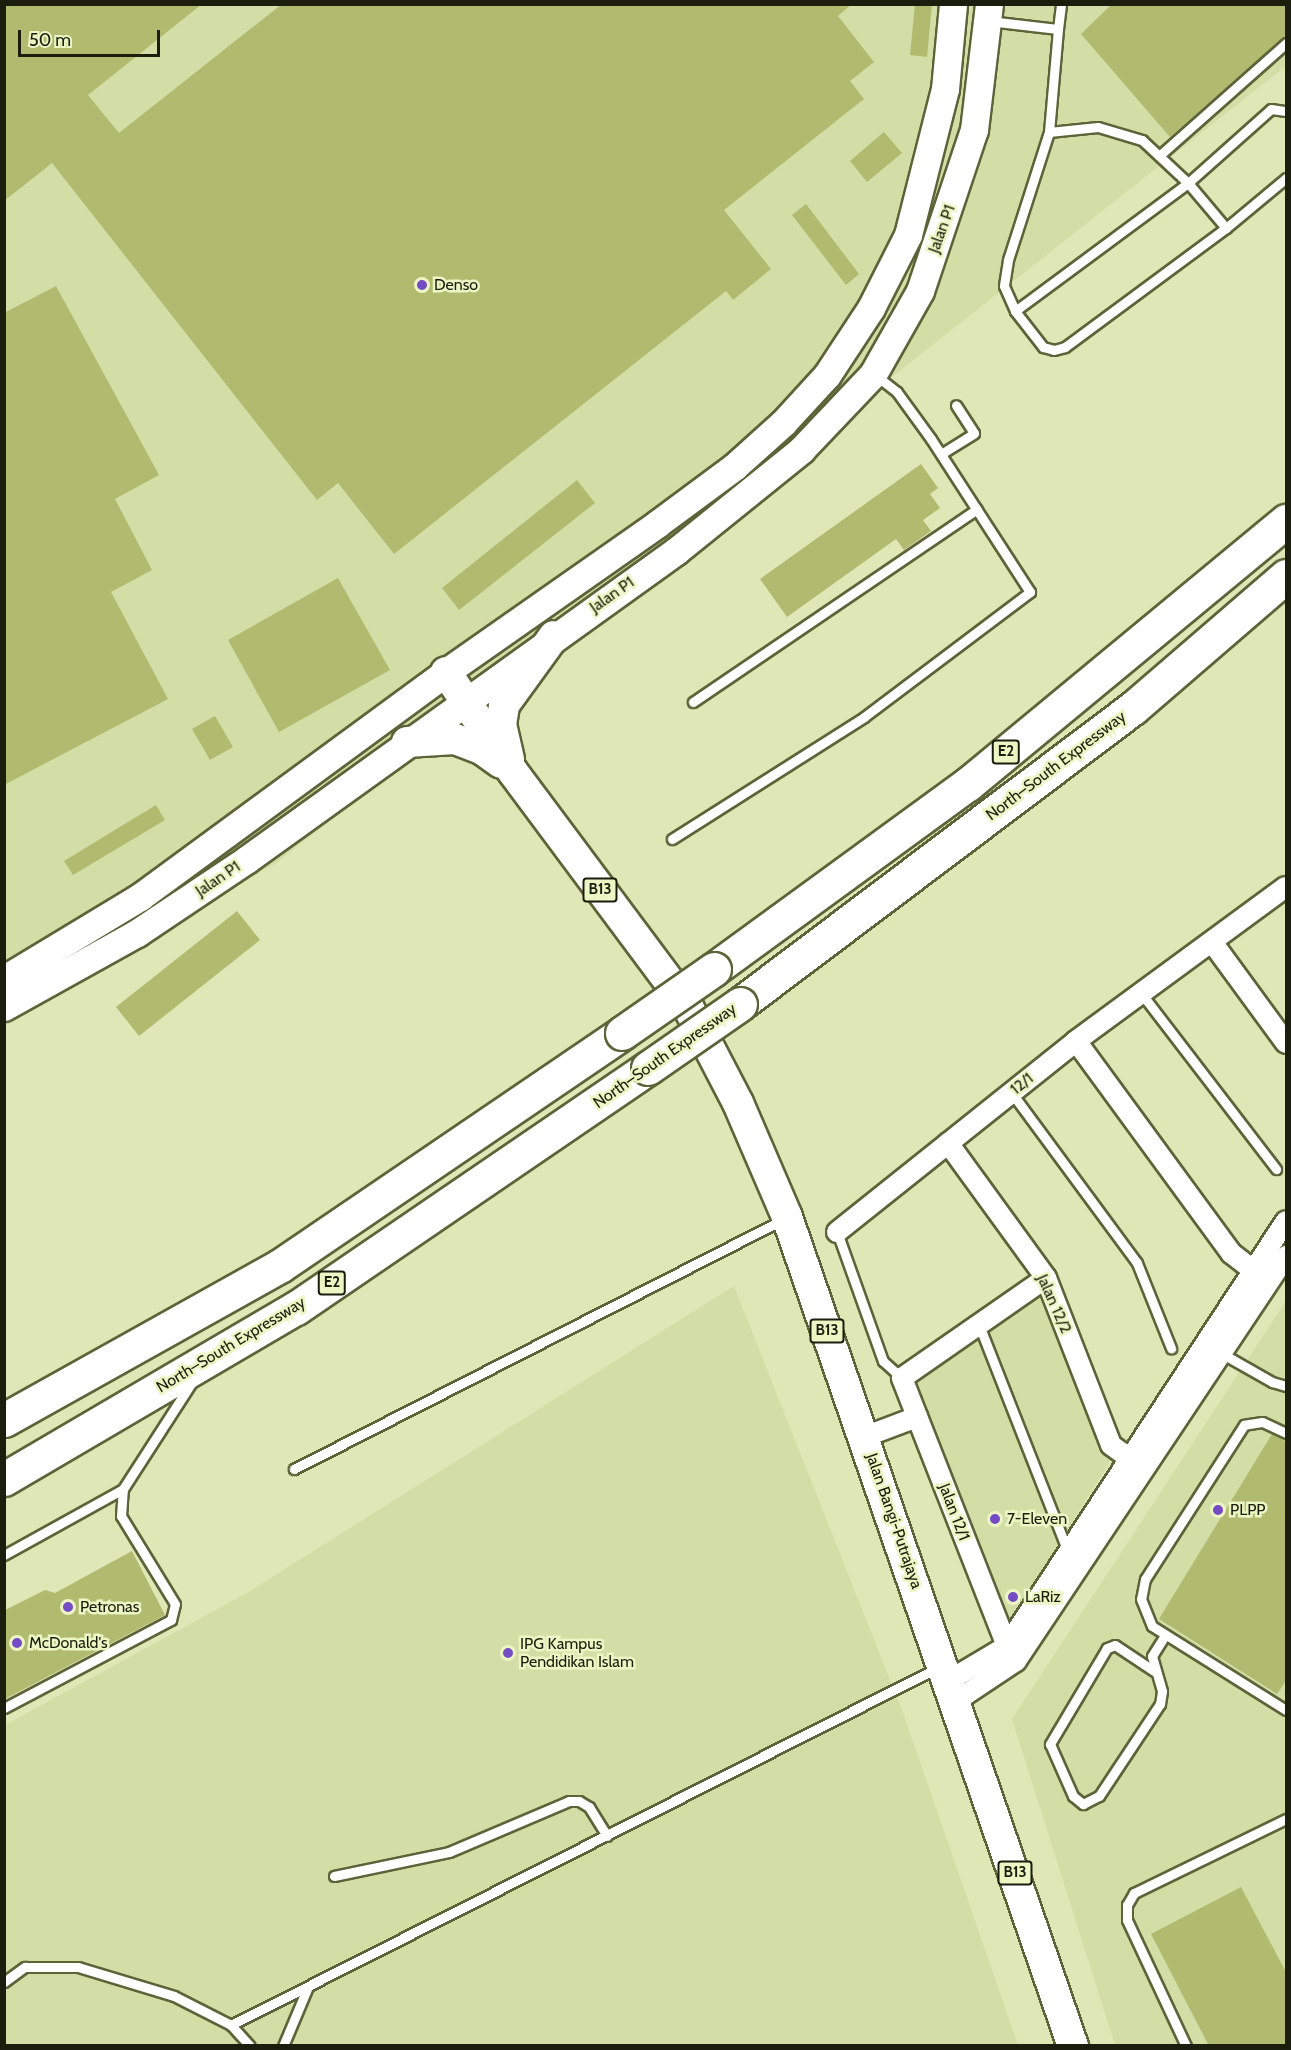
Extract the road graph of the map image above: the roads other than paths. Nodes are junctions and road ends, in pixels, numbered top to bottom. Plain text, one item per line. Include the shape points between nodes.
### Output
1 (953, 4) edge
2 (1061, 4) edge
3 (989, 13) edge
4 (1058, 29) junction
5 (1287, 44) edge
6 (1287, 111) edge
7 (1049, 132) junction
8 (1160, 155) junction
9 (1287, 178) edge
10 (1188, 183) junction
11 (1226, 228) junction
12 (1015, 310) junction
13 (873, 374) junction
14 (956, 405) dead end
15 (941, 454) junction
16 (977, 509) junction
17 (1287, 521) edge
18 (667, 538) junction
19 (1287, 576) edge
20 (554, 636) junction
21 (446, 672) junction
22 (465, 700) junction
23 (693, 702) dead end
24 (407, 741) junction
25 (513, 772) junction
26 (672, 839) dead end
27 (236, 845) junction
28 (1285, 893) edge
29 (1212, 942) junction
30 (4, 979) edge
31 (1142, 993) junction
32 (4, 1007) edge
33 (1076, 1041) junction
34 (1287, 1043) edge
35 (1011, 1092) junction
36 (948, 1143) junction
37 (1276, 1169) dead end
38 (787, 1217) junction
39 (1287, 1221) edge
40 (837, 1232) joint
41 (1287, 1256) edge
42 (1261, 1277) junction
43 (1046, 1278) junction
44 (979, 1325) junction
45 (1171, 1348) dead end
46 (1214, 1348) junction
47 (207, 1360) junction
48 (902, 1378) junction
49 (1287, 1386) edge
50 (917, 1418) junction
51 (4, 1420) edge
52 (1287, 1433) edge
53 (864, 1437) junction
54 (1137, 1464) junction
55 (294, 1469) dead end
56 (4, 1479) edge
57 (123, 1489) junction
58 (1068, 1552) junction
59 (4, 1555) edge
60 (1165, 1635) junction
61 (1007, 1646) junction
62 (1154, 1671) junction
63 (950, 1682) junction
64 (4, 1708) edge
65 (1287, 1710) edge
66 (1287, 1820) edge
67 (607, 1836) junction
68 (334, 1876) dead end
69 (4, 1982) edge
70 (307, 1989) junction
71 (231, 2025) junction
72 (250, 2046) edge
73 (283, 2046) edge
74 (1073, 2046) edge
75 (1186, 2046) edge

1 - 18 main road, Jalan P1 via 945,88 929,162 908,235 871,308 827,375
2 - 4 lane
3 - 4 lane
3 - 13 main road, Jalan P1 via 974,130 949,211 920,291
4 - 7 lane
5 - 8 lane
6 - 10 lane via 1271,110
7 - 8 lane via 1098,127 1118,130 1142,140
7 - 12 lane via 1008,260 1004,286
8 - 10 lane
9 - 11 lane
10 - 11 lane
10 - 12 lane
11 - 12 lane via 1065,347 1043,347
13 - 15 lane via 897,392
13 - 18 main road, Jalan P1 via 801,450
14 - 15 lane via 974,433
15 - 16 lane
16 - 23 lane
16 - 26 lane via 1030,592 864,717
17 - 51 highway, E2, bridge via 968,784 714,969 281,1264
18 - 20 main road, Jalan P1
18 - 21 main road, Jalan P1
19 - 47 highway, North–South Expressway / E2, bridge via 1132,708 740,1004 296,1308
20 - 22 main road, Jalan P1
20 - 25 main road via 504,705 501,725
21 - 22 main road, B13
21 - 27 main road, Jalan P1
22 - 24 main road, Jalan P1
22 - 25 main road, B13
24 - 25 main road via 462,741 483,750
24 - 27 main road, Jalan P1
25 - 38 main road, Jalan Bangi-Putrajaya / B13 via 688,1007 738,1103
27 - 30 main road, Jalan P1
27 - 32 main road, Jalan P1 via 137,933
28 - 29 street, 12/1
29 - 31 street, 12/1
29 - 34 street
31 - 33 street, 12/1
31 - 37 lane
33 - 35 street, 12/1
33 - 42 street via 1231,1253
35 - 36 street, 12/1
35 - 45 lane via 1137,1263
36 - 40 street, 12/1
36 - 43 street, Jalan 12/2
38 - 53 main road, Jalan Bangi-Putrajaya / B13
38 - 55 lane
39 - 42 street
40 - 48 lane via 883,1361
41 - 42 street
42 - 46 street
43 - 44 street
43 - 54 street, Jalan 12/2 via 1111,1444
44 - 48 street
44 - 58 lane
46 - 49 lane via 1272,1382
46 - 54 street
47 - 56 highway, North–South Expressway / E2
47 - 57 lane
48 - 50 street, Jalan 12/1
50 - 53 street
50 - 61 street, Jalan 12/1
52 - 60 lane via 1262,1422 1244,1425 1144,1579 1141,1599 1152,1626
53 - 63 main road, Jalan Bangi-Putrajaya / B13
54 - 58 street
54 - 63 street via 1016,1661
57 - 59 lane
57 - 64 lane via 121,1516 175,1604 171,1620
58 - 61 street
60 - 62 lane via 1152,1656
60 - 65 lane
61 - 63 street
62 - 62 lane via 1162,1691 1160,1704 1099,1796 1083,1804 1073,1796 1052,1752 1053,1738 1107,1648 1115,1645
63 - 67 lane
63 - 74 main road, Jalan Bangi-Putrajaya / B13
66 - 75 lane via 1134,1893 1127,1905 1127,1920
67 - 68 lane via 589,1807 569,1801 449,1852
67 - 70 lane
69 - 71 lane via 25,1967 78,1967 174,1995
70 - 71 lane
70 - 73 lane
71 - 72 lane

